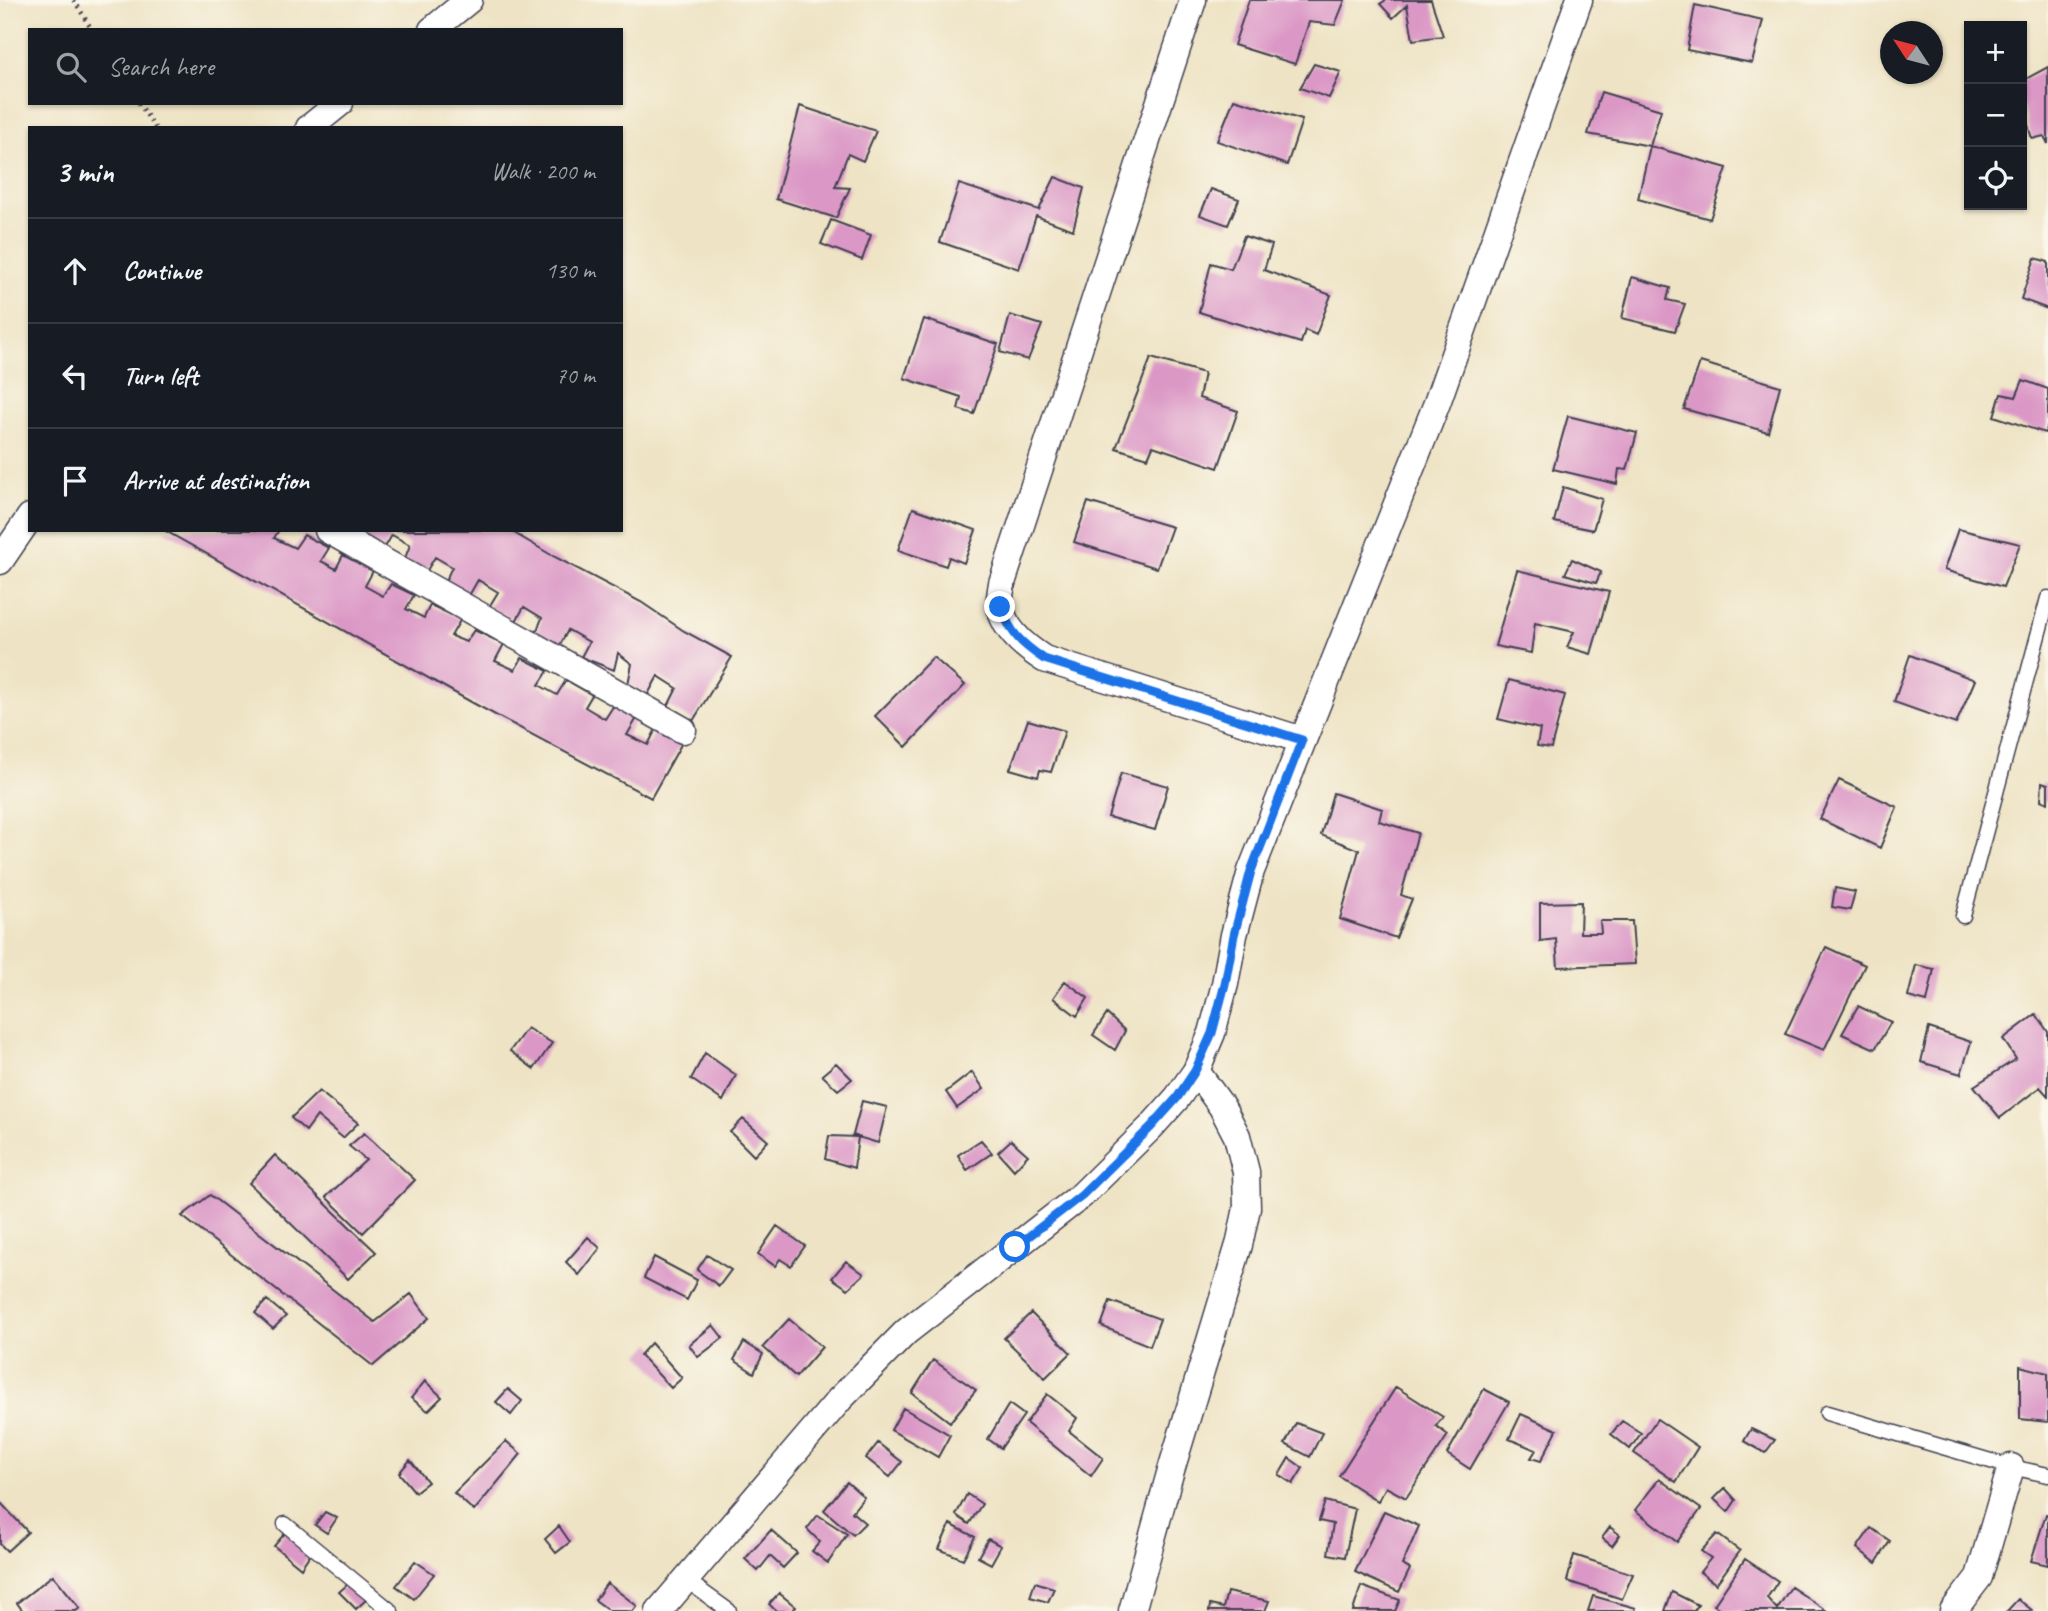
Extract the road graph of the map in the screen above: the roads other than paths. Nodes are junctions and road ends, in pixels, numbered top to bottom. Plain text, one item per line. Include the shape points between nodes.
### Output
1 (470, 0) edge
2 (1193, 0) edge
3 (1578, 0) edge
4 (435, 28) edge
5 (338, 105) edge
6 (311, 126) edge
7 (28, 520) edge
8 (332, 532) edge
9 (0, 561) edge
10 (2048, 598) edge
11 (683, 730) dead end
12 (1302, 740) junction
13 (1963, 916) dead end
14 (1195, 1071) junction
15 (1827, 1413) dead end
16 (2011, 1466) junction
17 (2048, 1475) edge
18 (285, 1524) dead end
19 (686, 1580) junction
20 (391, 1611) edge
21 (659, 1611) edge
22 (729, 1611) edge
23 (1132, 1611) edge
24 (1953, 1611) edge

1 - 4 street
2 - 12 street via 1002,583 1000,607 1024,646 1044,659
3 - 12 street via 1437,403
5 - 6 street
7 - 9 street
8 - 11 street
10 - 13 lane
12 - 14 street via 1251,871 1212,1033
14 - 19 street via 1151,1127 1082,1195 885,1352
14 - 23 street via 1237,1136 1246,1172 1247,1208
15 - 16 lane
16 - 17 lane
16 - 24 street via 1979,1577
18 - 20 lane
19 - 21 street
19 - 22 lane

